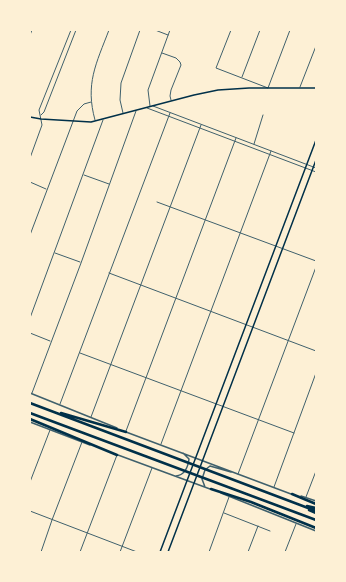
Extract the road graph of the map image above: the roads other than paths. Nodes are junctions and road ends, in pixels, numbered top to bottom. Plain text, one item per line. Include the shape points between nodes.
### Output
1 (32, 30) edge
2 (71, 30) edge
3 (76, 30) edge
4 (109, 30) edge
5 (140, 30) edge
6 (155, 30) edge
7 (170, 30) edge
8 (231, 30) edge
9 (260, 30) edge
10 (290, 30) edge
11 (30, 35) edge
12 (168, 35) junction
13 (316, 46) edge
14 (162, 53) junction
15 (242, 78) junction
16 (268, 88) junction
17 (300, 88) junction
18 (316, 88) edge
19 (172, 101) junction
20 (91, 102) junction
21 (151, 107) junction
22 (146, 108) junction
23 (136, 111) junction
24 (124, 113) junction
25 (170, 113) junction
26 (41, 115) junction
27 (264, 116) dead end
28 (30, 117) edge
29 (169, 117) junction
30 (41, 119) junction
31 (103, 119) junction
32 (73, 121) junction
33 (95, 121) junction
34 (201, 125) junction
35 (200, 128) junction
36 (236, 138) junction
37 (316, 140) edge
38 (235, 141) junction
39 (253, 144) junction
40 (271, 151) junction
41 (269, 154) junction
42 (30, 158) edge
43 (316, 160) edge
44 (307, 164) junction
45 (315, 167) edge
46 (306, 168) junction
47 (312, 171) junction
48 (316, 172) edge
49 (83, 174) junction
50 (30, 182) edge
51 (109, 184) junction
52 (47, 189) junction
53 (157, 202) dead end
54 (171, 206) junction
55 (205, 220) junction
56 (240, 233) junction
57 (30, 235) edge
58 (276, 246) junction
59 (282, 248) junction
60 (54, 253) junction
61 (316, 261) edge
62 (81, 263) junction
63 (316, 267) edge
64 (109, 272) junction
65 (141, 285) junction
66 (176, 298) junction
67 (211, 311) junction
68 (30, 318) edge
69 (246, 325) junction
70 (252, 327) junction
71 (30, 333) edge
72 (288, 340) junction
73 (51, 341) junction
74 (316, 351) edge
75 (79, 352) junction
76 (111, 364) junction
77 (316, 373) edge
78 (146, 377) junction
79 (181, 390) junction
80 (31, 394) edge
81 (30, 403) edge
82 (217, 404) junction
83 (59, 405) junction
84 (223, 406) junction
85 (41, 407) junction
86 (30, 413) edge
87 (91, 417) junction
88 (259, 419) junction
89 (30, 421) edge
90 (50, 430) junction
91 (126, 432) junction
92 (294, 433) junction
93 (82, 442) junction
94 (161, 445) junction
95 (183, 453) junction
96 (117, 455) junction
97 (196, 458) junction
98 (202, 461) junction
99 (152, 468) junction
100 (316, 471) edge
101 (238, 474) junction
102 (174, 476) junction
103 (187, 481) junction
104 (30, 482) edge
105 (194, 483) junction
106 (274, 487) junction
107 (206, 488) junction
108 (211, 489) junction
109 (292, 494) junction
110 (229, 497) junction
111 (306, 498) junction
112 (316, 502) edge
113 (30, 511) edge
114 (316, 511) edge
115 (223, 513) junction
116 (52, 520) junction
117 (316, 521) edge
118 (296, 523) junction
119 (258, 526) junction
120 (316, 530) edge
121 (270, 531) dead end
122 (88, 533) junction
123 (122, 546) junction
124 (316, 549) edge
125 (41, 552) edge
126 (80, 552) edge
127 (120, 552) edge
128 (137, 552) edge
129 (160, 552) edge
130 (168, 552) edge
131 (208, 552) edge
132 (248, 552) edge
133 (285, 552) edge
134 (315, 552) edge

1 - 11 street
2 - 26 street via 40,110
3 - 26 street
4 - 20 street via 90,86
5 - 24 street via 121,83 120,100
6 - 12 street
7 - 12 street
8 - 15 street via 216,68
9 - 15 street
10 - 16 street
12 - 14 street
13 - 17 street
14 - 19 street via 176,58 181,65 171,90
14 - 21 street via 148,90
15 - 16 street
16 - 17 main road
16 - 19 main road via 218,90
17 - 18 main road
19 - 21 main road
20 - 32 street via 79,108
20 - 33 street
21 - 22 main road
21 - 25 street
22 - 23 main road
22 - 29 street
23 - 24 main road
23 - 51 street
24 - 31 main road
25 - 29 street
25 - 34 street
26 - 30 street
27 - 39 street
28 - 30 main road
29 - 35 street
29 - 64 street
30 - 32 main road
30 - 42 street via 42,125
31 - 33 main road
31 - 49 street
32 - 33 main road
32 - 52 street
34 - 35 street
34 - 36 street
35 - 38 street
35 - 54 street
36 - 38 street
36 - 39 street
37 - 44 main road
38 - 41 street
38 - 55 street
39 - 40 street
40 - 41 street
40 - 44 street
41 - 46 street
41 - 56 street
43 - 45 main road
44 - 45 street
44 - 46 main road
45 - 47 main road
46 - 47 street
46 - 58 main road
47 - 48 street
47 - 59 main road
49 - 51 street
49 - 60 street
50 - 52 street
51 - 62 street
52 - 57 street
53 - 54 street
54 - 55 street
54 - 65 street
55 - 56 street
55 - 66 street
56 - 58 street
56 - 67 street
58 - 59 street
58 - 69 main road
59 - 61 street
59 - 70 main road
60 - 62 street
60 - 68 street
62 - 73 street
63 - 72 street
64 - 65 street
64 - 75 street
65 - 66 street
65 - 76 street
66 - 67 street
66 - 78 street
67 - 69 street
67 - 79 street
69 - 70 street
69 - 82 main road
70 - 72 street
70 - 84 main road
71 - 73 street
72 - 74 street
72 - 88 street
73 - 80 street
75 - 76 street
75 - 83 street
76 - 78 street
76 - 87 street
77 - 92 street
78 - 79 street
78 - 91 street
79 - 82 street
79 - 94 street
80 - 83 street
81 - 85 highway
82 - 84 street
82 - 97 main road
83 - 87 street
84 - 88 street
84 - 98 main road
85 - 91 highway
85 - 114 highway
86 - 117 highway
87 - 91 street
88 - 92 street
88 - 101 street
89 - 90 street
89 - 96 highway
90 - 93 street
90 - 104 street
91 - 94 street
92 - 106 street
93 - 96 street
93 - 116 street
94 - 95 street
95 - 97 street
95 - 102 street via 189,459 188,464 181,476
96 - 99 street
96 - 122 street
97 - 98 street
97 - 103 main road
98 - 101 street
98 - 105 main road
99 - 102 street
99 - 123 street
100 - 111 street
101 - 106 street
101 - 107 street via 210,466 205,470 202,479
102 - 103 street
103 - 105 street
103 - 129 main road
105 - 107 street
105 - 130 main road
106 - 109 street
107 - 108 street
108 - 110 street
108 - 120 highway via 251,502
109 - 111 street
109 - 112 highway
110 - 115 street
110 - 118 street
111 - 112 street
113 - 116 street
115 - 119 street
115 - 131 street
116 - 122 street
116 - 125 street
118 - 120 street
118 - 133 street
119 - 121 street
119 - 132 street
122 - 123 street
122 - 126 street
123 - 127 street
123 - 128 street
124 - 134 street

